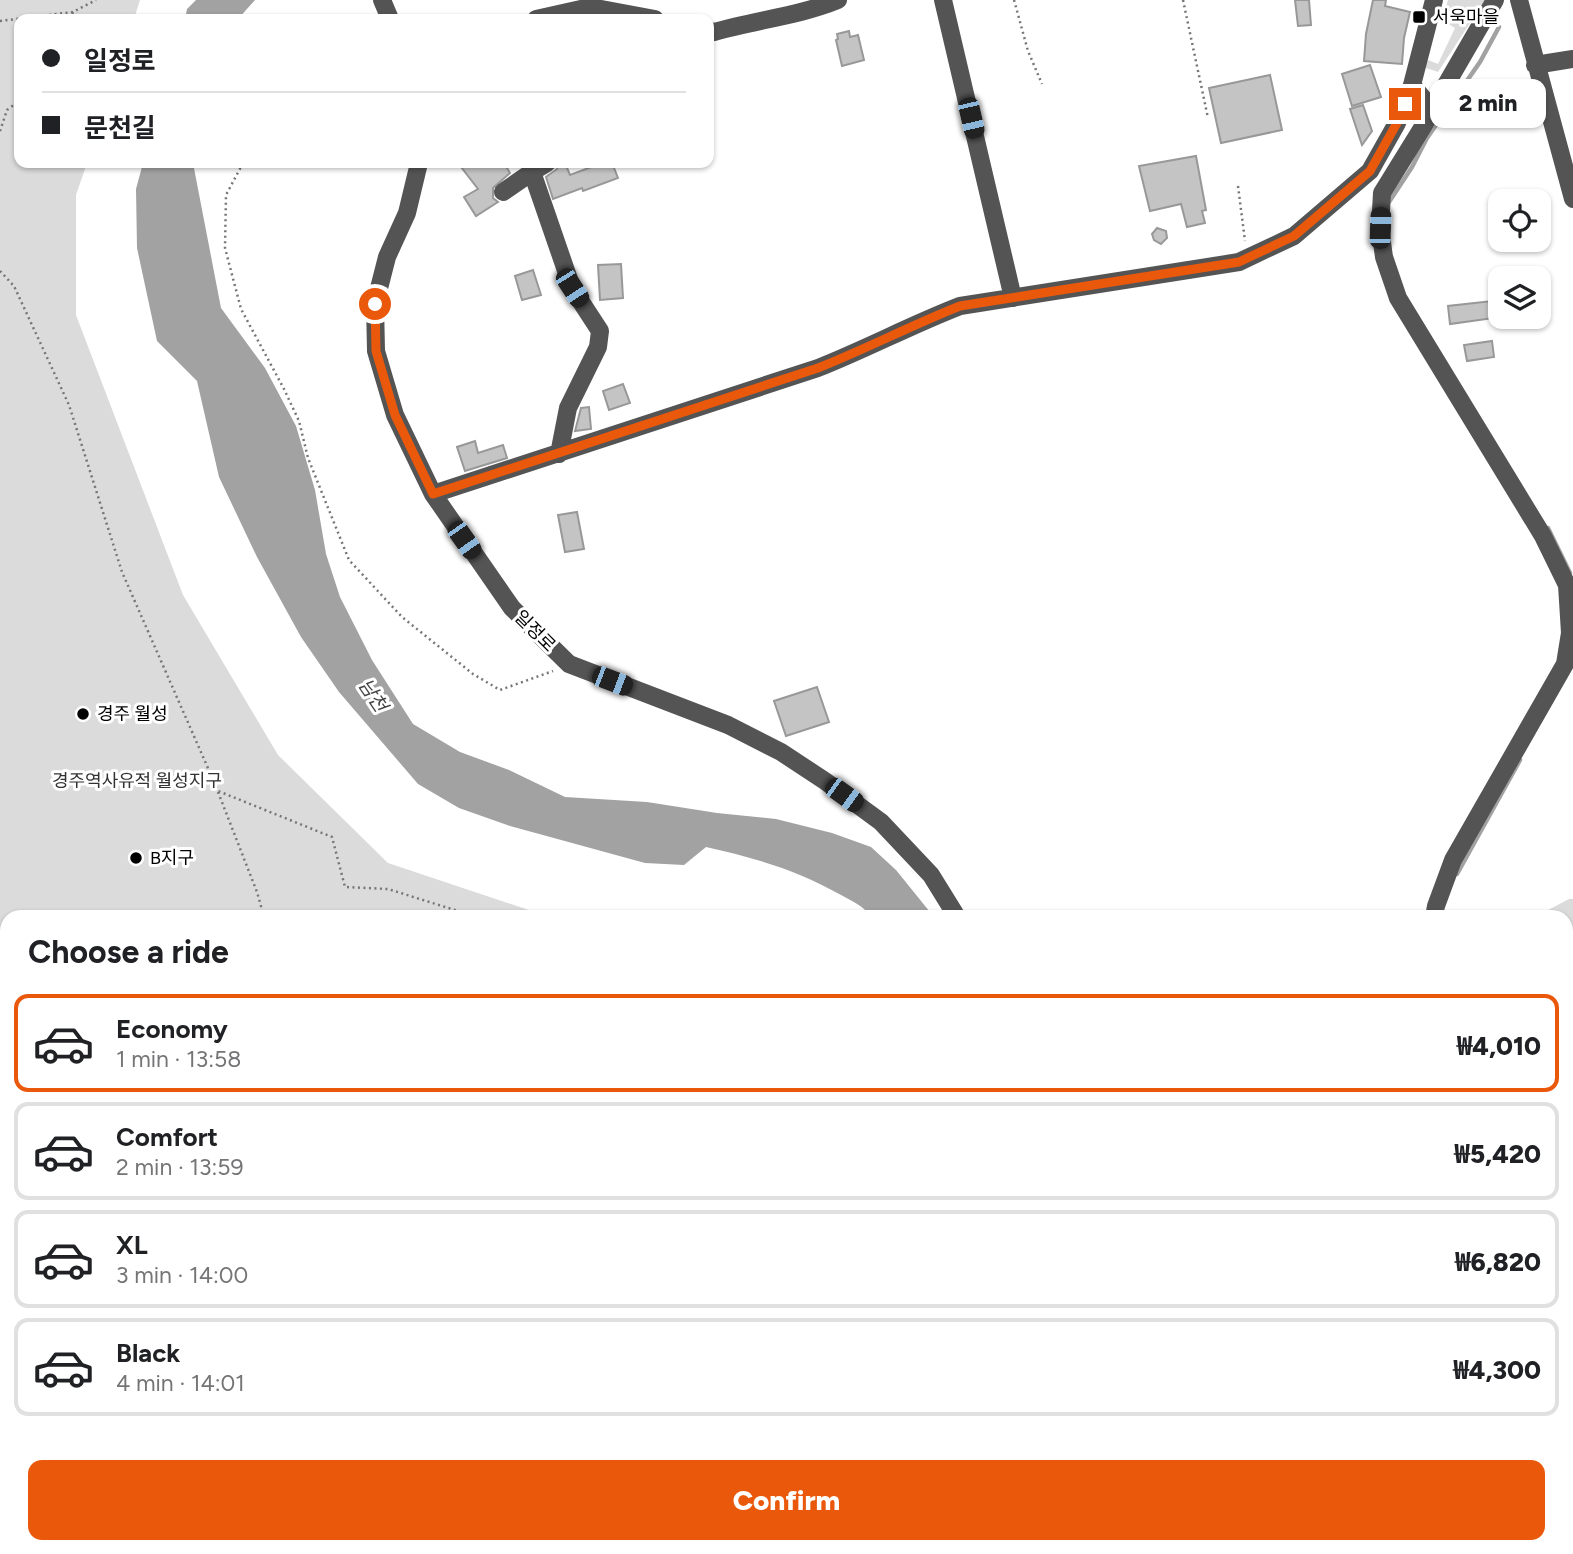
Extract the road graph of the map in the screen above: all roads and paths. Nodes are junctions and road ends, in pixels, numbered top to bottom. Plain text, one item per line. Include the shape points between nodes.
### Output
1 (96, 0) edge
2 (838, 0) edge
3 (943, 0) edge
4 (1014, 0) edge
5 (1183, 0) edge
6 (1434, 0) edge
7 (1495, 0) edge
8 (1519, 0) edge
9 (73, 12) joint
10 (57, 14) edge
11 (561, 14) edge
12 (625, 14) edge
13 (714, 31) edge
14 (1573, 59) edge
15 (1535, 65) junction
16 (1042, 84) dead end
17 (1412, 85) junction
18 (14, 105) edge
19 (1432, 109) junction
20 (1208, 118) dead end
21 (0, 131) edge
22 (240, 168) edge
23 (418, 168) edge
24 (540, 168) edge
25 (1238, 186) dead end
26 (503, 191) dead end
27 (1573, 199) edge
28 (1248, 258) junction
29 (0, 271) edge
30 (1013, 298) junction
31 (559, 454) junction
32 (433, 494) junction
33 (569, 664) junction
34 (218, 792) junction
35 (262, 910) edge
36 (455, 910) edge
37 (953, 910) edge
38 (1435, 910) edge

1 - 9 path
2 - 13 street
3 - 30 street
4 - 16 path
5 - 20 path
6 - 17 street
7 - 19 street
8 - 15 street
9 - 10 path
11 - 12 street via 590,8
14 - 15 street
15 - 27 street
17 - 19 street
17 - 28 street via 1370,171 1294,236
18 - 21 path via 7,110
19 - 38 street via 1382,193 1384,257 1398,298 1544,536 1567,585 1570,633 1565,664 1453,860
22 - 33 path via 226,195 225,248 241,309 299,421 308,458 349,560 402,617 500,690
23 - 32 street, 일정로 via 375,304 376,351 395,415
24 - 26 street
24 - 31 street via 572,288 600,331 598,347 568,408
25 - 28 path
28 - 30 street
29 - 34 path via 14,286 69,405 122,572
30 - 31 street via 960,306 818,368
31 - 32 street
32 - 33 street, 일정로 via 512,608
33 - 37 street, 일정로 via 728,725 781,752 881,822 931,875
34 - 35 path
34 - 36 path via 332,837 345,887 388,889

